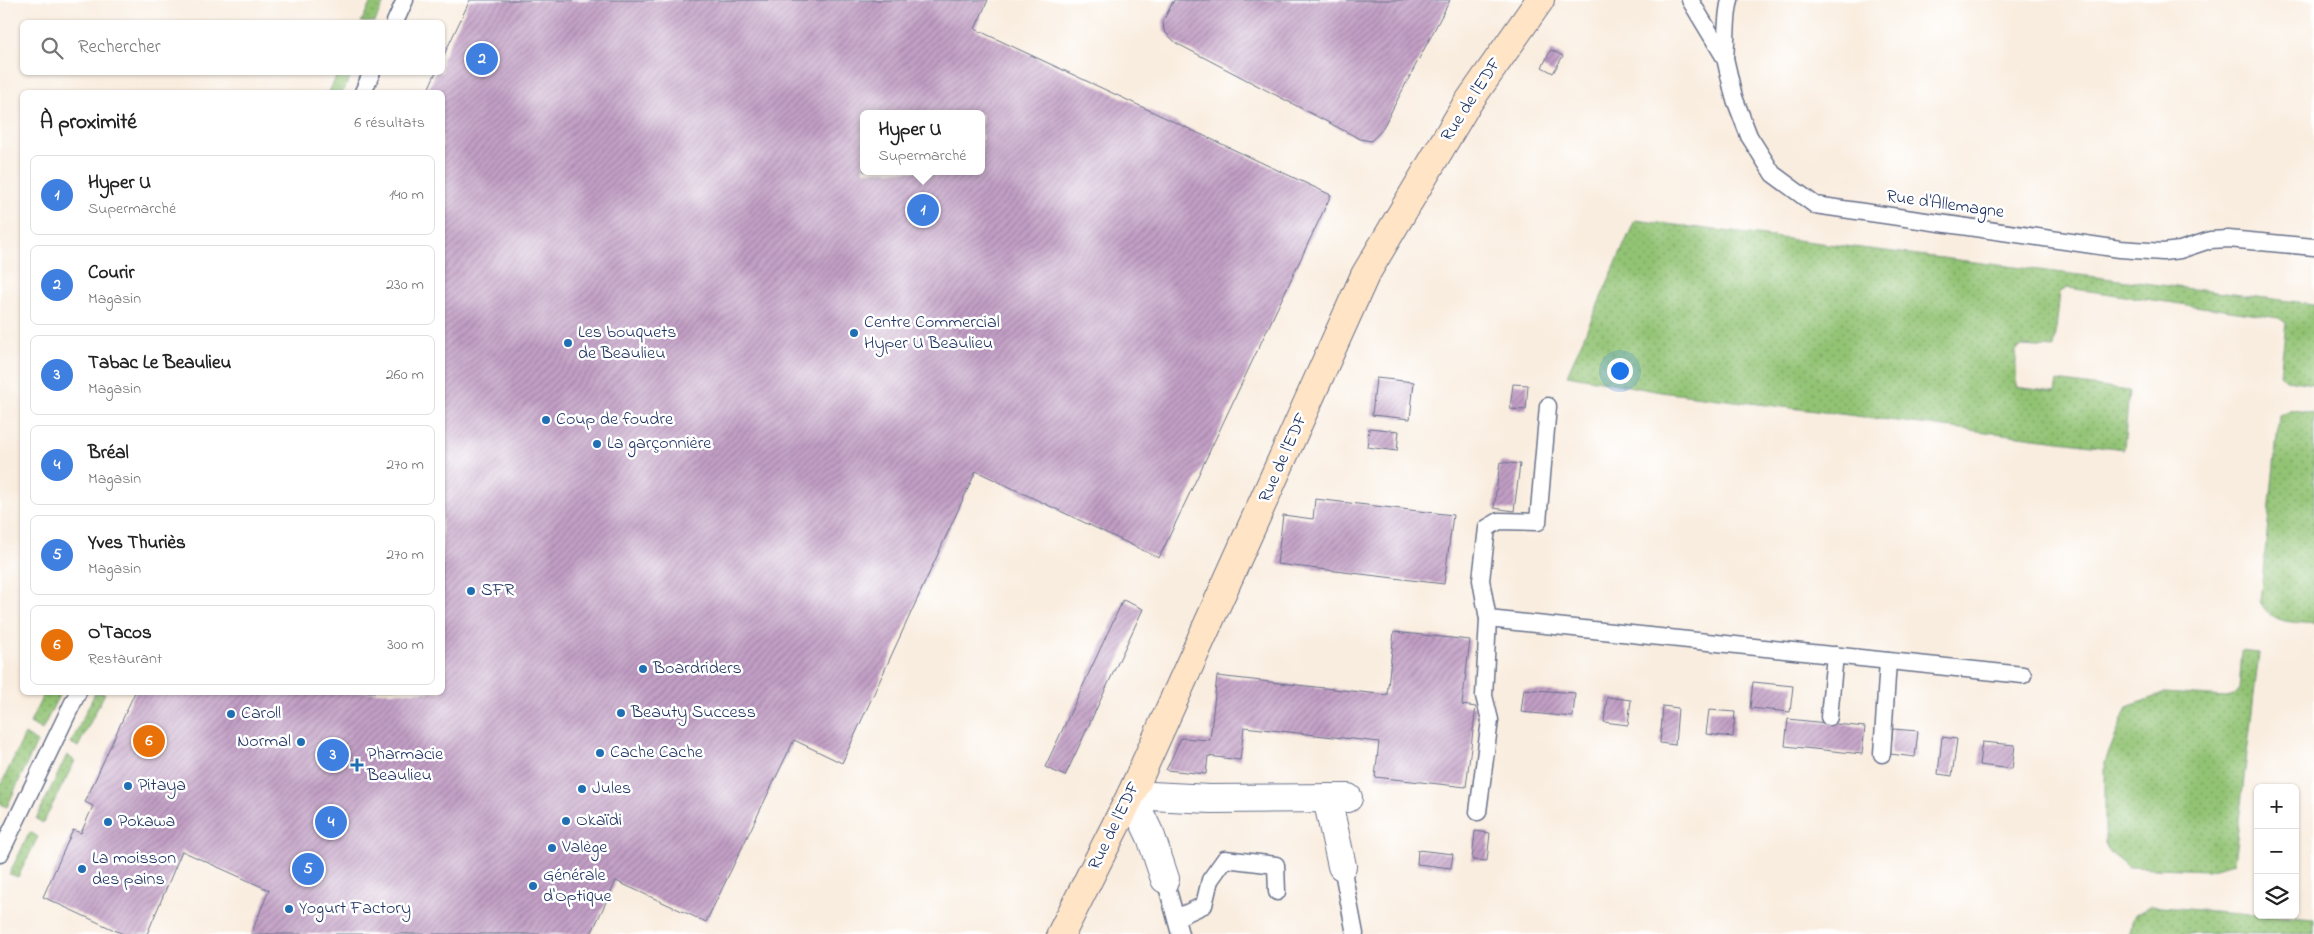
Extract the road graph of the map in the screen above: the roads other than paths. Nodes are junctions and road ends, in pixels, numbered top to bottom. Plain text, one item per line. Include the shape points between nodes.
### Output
1 (404, 0) edge
2 (1540, 0) edge
3 (1690, 0) edge
4 (1730, 0) edge
5 (396, 20) edge
6 (1725, 58) junction
7 (371, 75) edge
8 (364, 90) edge
9 (2314, 247) edge
10 (1548, 406) dead end
11 (1488, 618) junction
12 (1835, 655) junction
13 (1888, 661) junction
14 (2023, 675) dead end
15 (77, 695) edge
16 (1829, 717) dead end
17 (1882, 754) dead end
18 (1131, 795) junction
19 (1478, 812) dead end
20 (0, 854) edge
21 (1342, 866) joint
22 (1165, 879) joint
23 (1278, 892) dead end
24 (1176, 918) junction
25 (1061, 934) edge
26 (1180, 934) edge
27 (1355, 934) edge

1 - 5 lane
2 - 18 street, Rue de l'EDF via 1465,107 1366,275
3 - 6 lane, Rue d'Allemagne
4 - 6 lane
6 - 9 lane, Rue d'Allemagne via 1734,97 1749,136 1773,174 1815,205 2120,249 2163,252 2210,240 2228,239
7 - 8 lane
10 - 11 lane via 1538,522 1499,520 1487,528 1481,580
11 - 12 lane
11 - 19 lane via 1484,696 1490,720
12 - 13 lane
12 - 16 lane
13 - 14 lane
13 - 17 lane
15 - 20 lane
18 - 21 street via 1210,799 1338,798
18 - 22 street via 1151,837
18 - 25 street, Rue de l'EDF
21 - 27 lane
22 - 24 lane
23 - 24 lane via 1276,865 1225,859 1210,880 1204,905
24 - 26 lane

